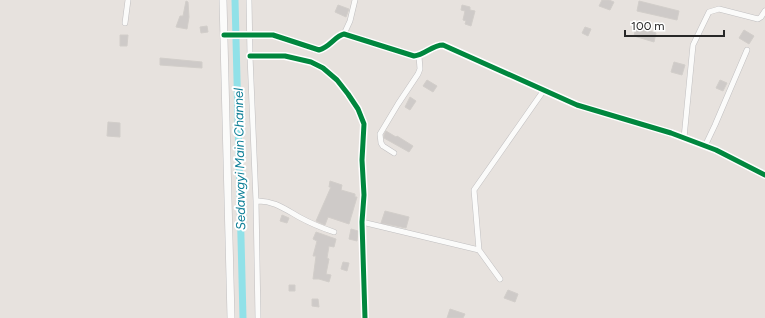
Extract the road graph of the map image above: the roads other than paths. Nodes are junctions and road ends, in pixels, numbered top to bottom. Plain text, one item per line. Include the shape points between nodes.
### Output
1 (128, 0) edge
2 (223, 0) edge
3 (249, 0) edge
4 (355, 0) edge
5 (765, 11) edge
6 (125, 23) dead end
7 (344, 34) junction
8 (225, 35) junction
9 (247, 35) junction
10 (748, 50) dead end
11 (250, 56) junction
12 (419, 56) junction
13 (544, 90) junction
14 (684, 138) junction
15 (705, 146) junction
16 (394, 153) dead end
17 (765, 175) edge
18 (256, 201) junction
19 (362, 222) junction
20 (334, 232) dead end
21 (479, 250) junction
22 (500, 279) dead end
23 (231, 318) edge
24 (258, 318) edge
25 (365, 318) edge

1 - 6 street
2 - 8 street
3 - 9 street
4 - 7 street
5 - 14 street via 758,18 719,9 709,12 693,45
7 - 9 street via 327,48 319,50 277,36
7 - 12 street
8 - 9 street
8 - 23 street
9 - 11 street
10 - 15 street
11 - 18 street
11 - 19 street via 285,56 311,62 337,80 348,94 364,124
12 - 13 street via 436,45 443,45
12 - 16 street via 418,74 380,134 383,146
13 - 14 street via 577,105
13 - 21 street via 474,190
14 - 15 street
15 - 17 street
18 - 20 street via 275,203 321,228
18 - 24 street
19 - 21 street
19 - 25 street
21 - 22 street

